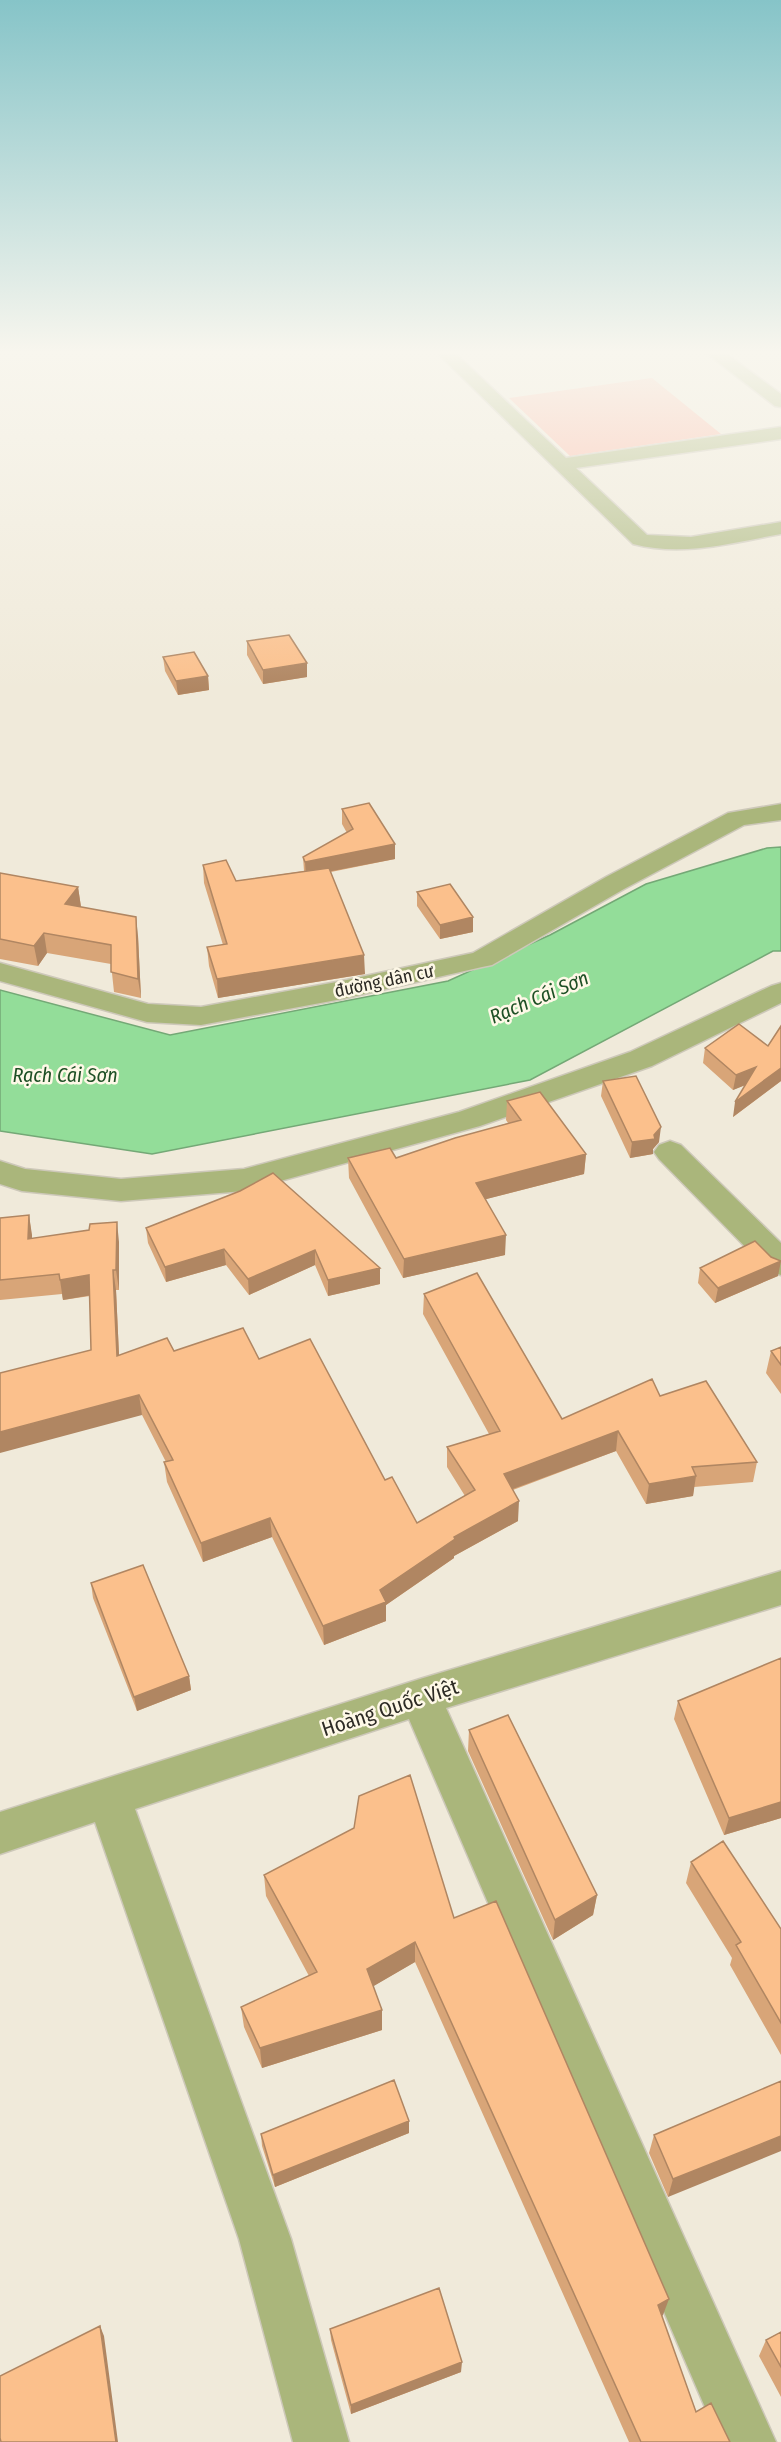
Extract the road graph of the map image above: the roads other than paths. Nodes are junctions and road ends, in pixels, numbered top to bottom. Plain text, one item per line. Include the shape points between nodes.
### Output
1 (574, 463) edge
2 (560, 465) joint
3 (781, 528) edge
4 (781, 812) edge
5 (0, 972) edge
6 (781, 992) edge
7 (670, 1152) dead end
8 (0, 1172) edge
9 (781, 1263) edge
10 (781, 1587) edge
11 (420, 1697) junction
12 (109, 1799) junction
13 (0, 1833) edge
14 (321, 2442) edge
15 (748, 2442) edge

1 - 2 street
2 - 3 street via 633,534 652,544 680,544
4 - 5 street, đường dân cư via 737,818 482,959 342,990 201,1016 147,1012
6 - 8 street via 630,1063 469,1119 244,1180 121,1190 22,1180
7 - 9 street
10 - 11 street, Hoàng Quốc Việt
11 - 12 street, Hoàng Quốc Việt
11 - 15 street
12 - 13 street, Hoàng Quốc Việt
12 - 14 street via 265,2239

